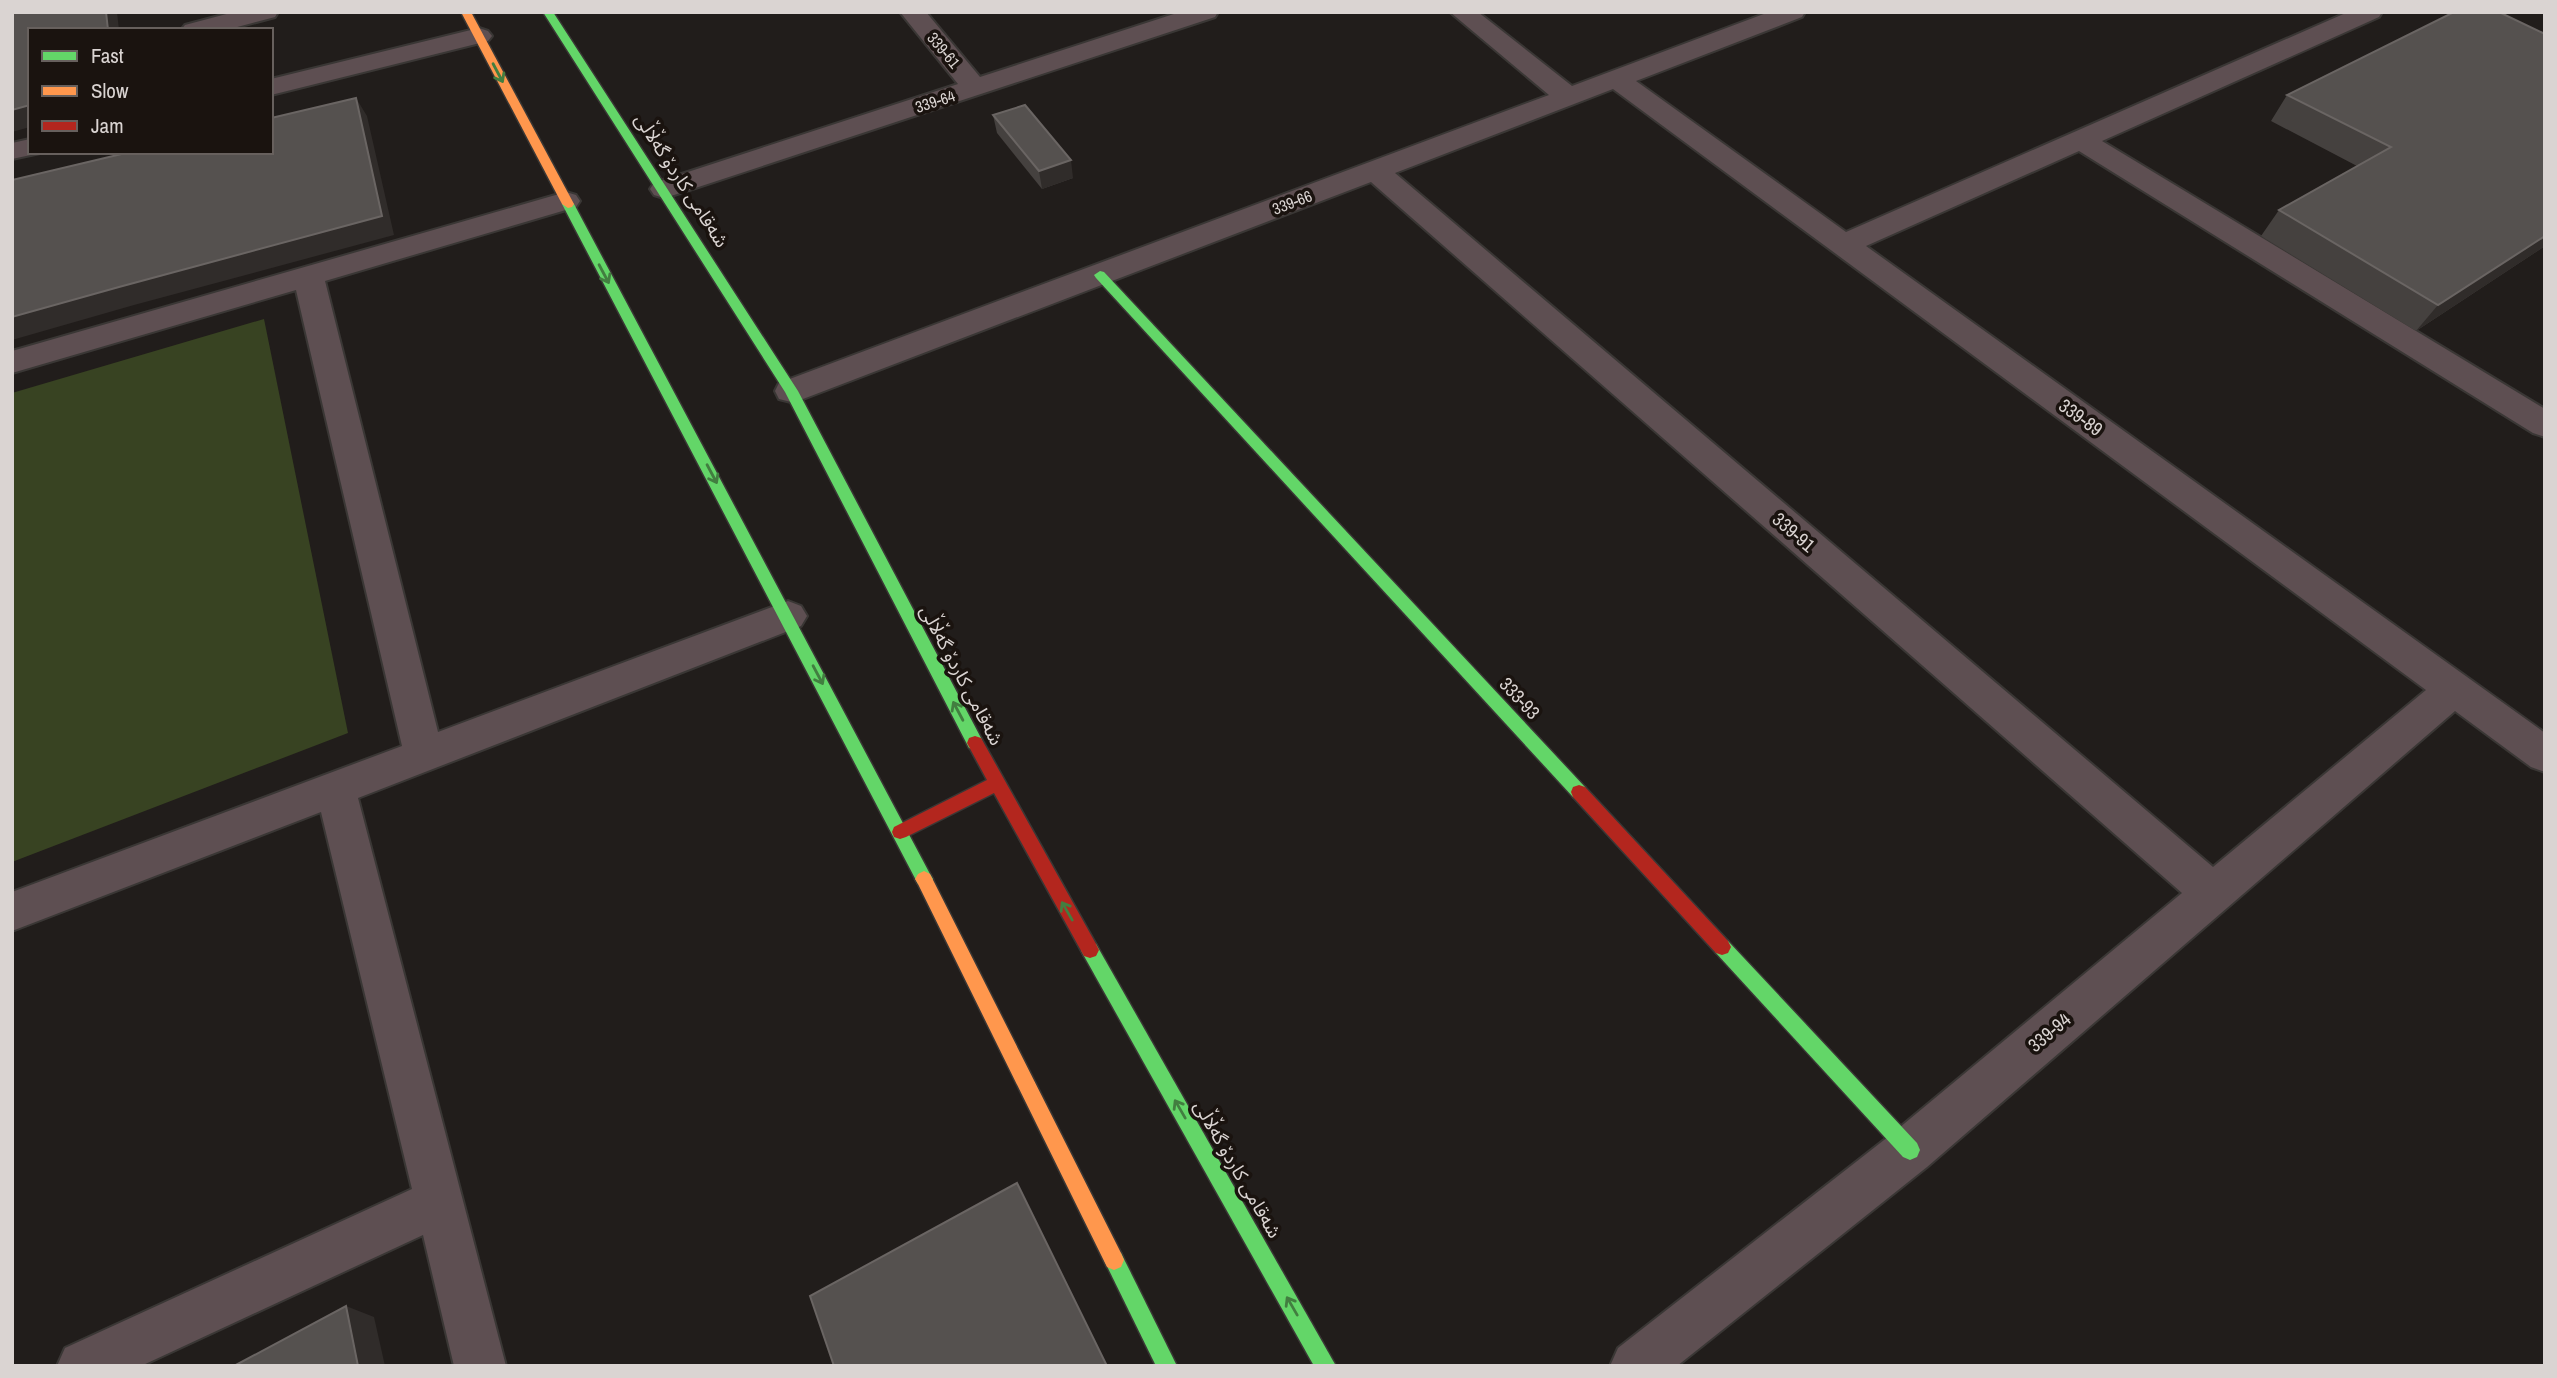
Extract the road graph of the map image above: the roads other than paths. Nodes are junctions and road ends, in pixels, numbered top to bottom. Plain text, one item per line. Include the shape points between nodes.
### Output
1 (266, 12) edge
2 (466, 12) edge
3 (548, 12) edge
4 (912, 12) edge
5 (1206, 12) edge
6 (1462, 12) edge
7 (1793, 12) edge
8 (2370, 12) edge
9 (202, 28) edge
10 (479, 36) junction
11 (1616, 79) junction
12 (273, 87) edge
13 (975, 88) junction
14 (1569, 97) junction
15 (2081, 140) junction
16 (1375, 171) junction
17 (664, 189) junction
18 (566, 201) junction
19 (1844, 244) junction
20 (1100, 275) junction
21 (308, 276) junction
22 (12, 362) edge
23 (791, 391) junction
24 (2545, 425) edge
25 (788, 616) junction
26 (2454, 689) junction
27 (424, 755) junction
28 (2545, 755) edge
29 (996, 784) junction
30 (337, 789) junction
31 (900, 832) junction
32 (2213, 893) junction
33 (12, 912) edge
34 (1910, 1150) junction
35 (439, 1202) junction
36 (83, 1366) edge
37 (480, 1366) edge
38 (1167, 1366) edge
39 (1326, 1366) edge
40 (1636, 1366) edge

1 - 9 street
2 - 10 street
3 - 17 street, شەقامی کاردۆ گەڵاڵی
4 - 13 street, 339-61
5 - 13 street, 339-64
6 - 14 street
7 - 11 street, 339-66
8 - 15 street
10 - 12 street
10 -> 18 street
11 - 14 street, 339-66
11 - 19 street, 339-89
13 - 17 street, 339-64
14 - 16 street, 339-66
15 - 19 street
15 - 24 street
16 - 20 street, 339-66
16 - 32 street, 339-91
17 - 23 street, شەقامی کاردۆ گەڵاڵی
18 - 21 street
18 -> 25 street
19 - 26 street, 339-89
20 - 23 street, 339-66
20 - 34 street, 333-93
21 - 22 street
21 - 27 street
29 -> 23 street, شەقامی کاردۆ گەڵاڵی
25 - 27 street
25 -> 31 street
26 - 28 street, 339-89
26 - 32 street, 339-94
27 - 30 street
29 - 31 street
39 -> 29 street, شەقامی کاردۆ گەڵاڵی
30 - 33 street
30 - 35 street
31 - 38 street
32 - 34 street, 339-94
34 - 40 street, 339-94
35 - 36 street
35 - 37 street

